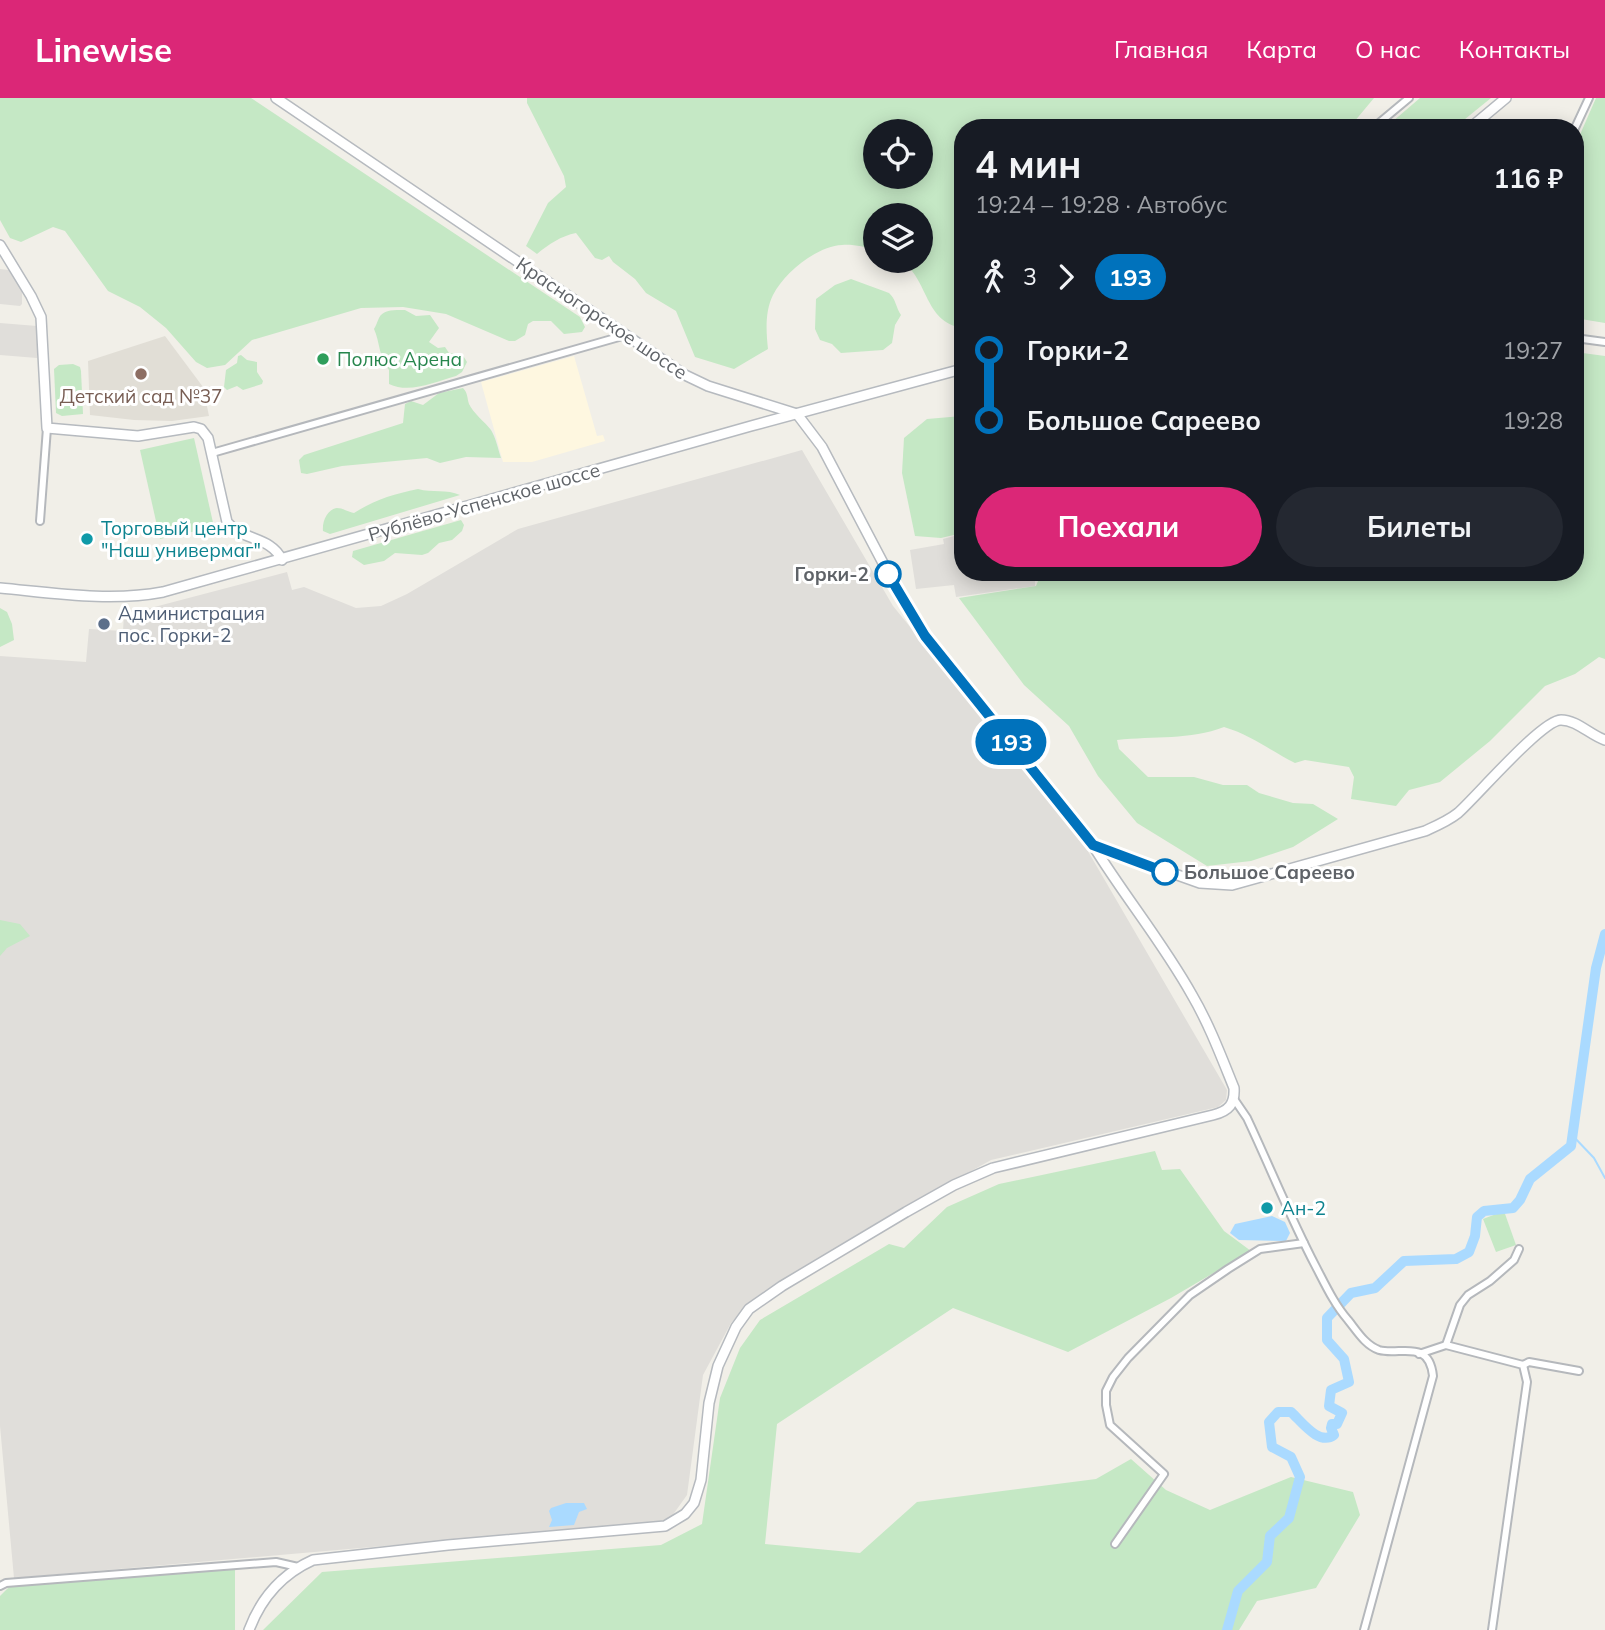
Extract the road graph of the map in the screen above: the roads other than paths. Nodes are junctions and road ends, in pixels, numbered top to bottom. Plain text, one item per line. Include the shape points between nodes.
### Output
1 (276, 98) edge
2 (1506, 98) edge
3 (1589, 98) edge
4 (1407, 99) edge
5 (1384, 119) edge
6 (1388, 119) edge
7 (1481, 119) edge
8 (1579, 119) edge
9 (0, 245) edge
10 (626, 335) junction
11 (1584, 339) edge
12 (1605, 342) edge
13 (954, 371) edge
14 (797, 414) junction
15 (47, 428) junction
16 (212, 453) junction
17 (40, 521) dead end
18 (282, 560) junction
19 (0, 588) edge
20 (1605, 740) edge
21 (1093, 845) junction
22 (1234, 1099) junction
23 (1304, 1242) junction
24 (1519, 1249) dead end
25 (1446, 1345) junction
26 (1419, 1354) junction
27 (1523, 1365) junction
28 (1579, 1371) dead end
29 (1115, 1545) dead end
30 (298, 1567) junction
31 (0, 1586) edge
32 (248, 1630) edge
33 (1364, 1630) edge
34 (1492, 1630) edge

1 - 10 street, Красногорское шоссе
2 - 7 street
3 - 8 street
4 - 5 street
4 - 6 street
9 - 15 street via 41,317
10 - 14 street, Красногорское шоссе via 708,386
10 - 16 street
11 - 12 street
13 - 14 street, Рублёво-Успенское шоссе
14 - 18 street, Рублёво-Успенское шоссе
14 - 21 street via 822,447 925,636
15 - 16 street via 138,436 194,427 205,432
15 - 17 street
16 - 18 street via 227,522 272,546
18 - 19 street, Рублёво-Успенское шоссе via 146,596
20 - 21 street via 1573,723 1555,720 1470,802 1438,825 1232,885 1200,883
21 - 22 street via 1192,993 1234,1088
22 - 23 street
22 - 30 street via 1224,1112 977,1174 749,1309 718,1366 694,1503 666,1526 329,1557
23 - 26 street via 1343,1315 1367,1343 1381,1351 1408,1349
23 - 29 street via 1260,1249 1227,1269 1190,1296 1114,1377 1106,1391 1110,1425 1164,1474
24 - 25 street via 1514,1260 1460,1305
25 - 26 street
25 - 27 street
26 - 33 street via 1432,1364 1433,1376
27 - 28 street
27 - 34 street via 1527,1382
30 - 31 street via 276,1562
30 - 32 street via 269,1593

